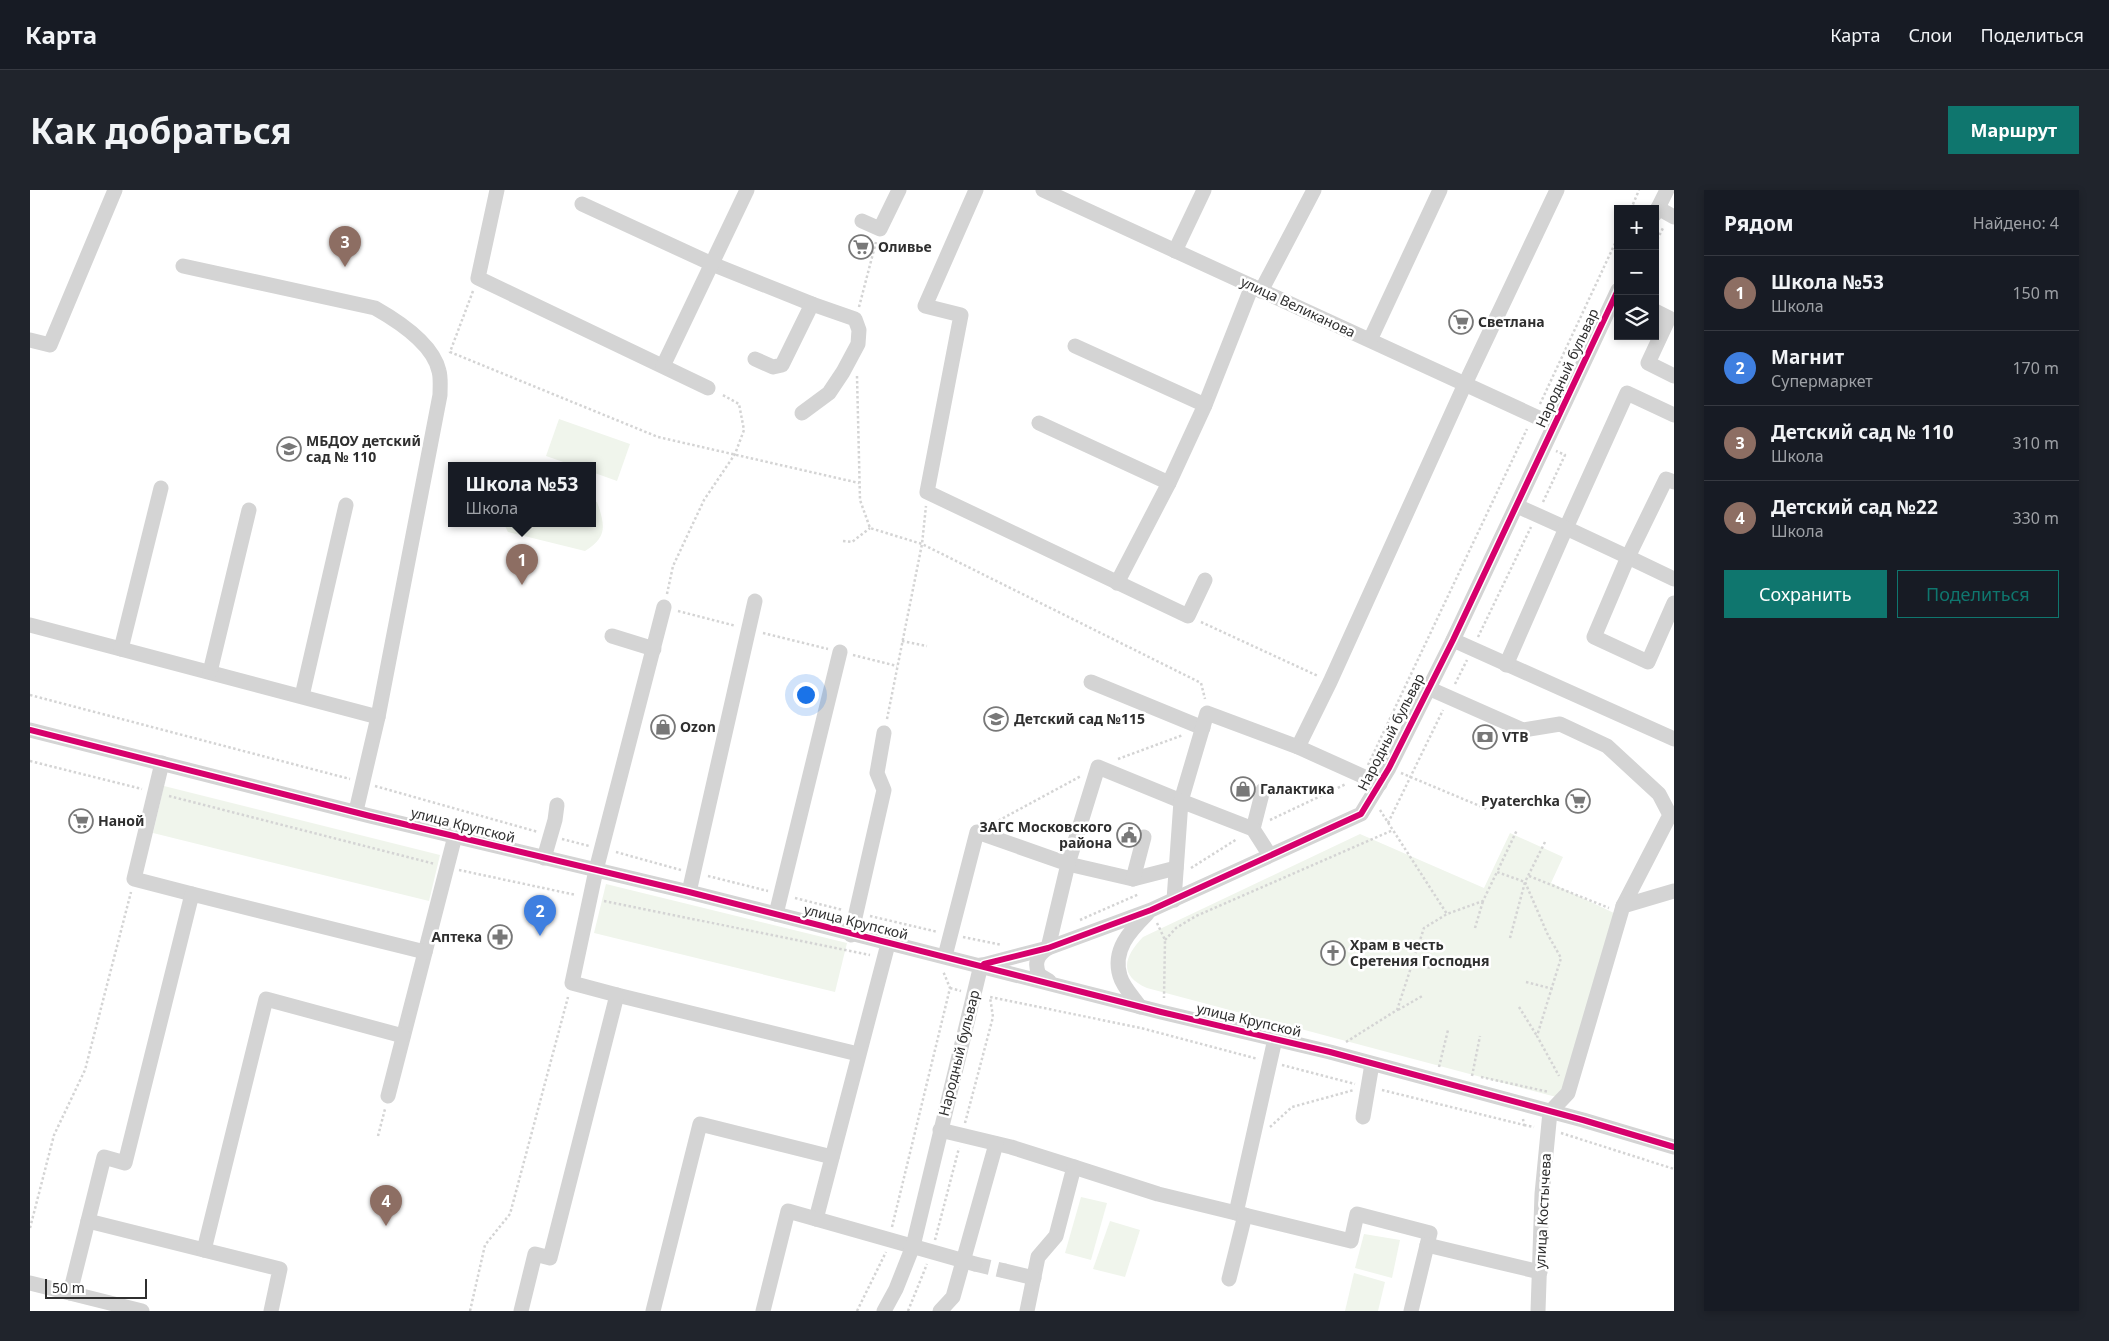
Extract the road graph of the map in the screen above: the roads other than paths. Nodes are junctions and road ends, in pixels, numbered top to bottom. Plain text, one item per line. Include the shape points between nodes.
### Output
1 (115, 190) edge
2 (497, 190) edge
3 (747, 190) edge
4 (899, 190) edge
5 (976, 190) edge
6 (1043, 190) edge
7 (1314, 190) edge
8 (1440, 190) edge
9 (1557, 190) edge
10 (1667, 190) edge
11 (1200, 191) edge
12 (582, 204) dead end
13 (1659, 207) edge
14 (1659, 212) edge
15 (1674, 217) edge
16 (862, 222) dead end
17 (1176, 251) junction
18 (712, 264) junction
19 (183, 266) dead end
20 (1257, 288) junction
21 (1616, 295) edge
22 (812, 304) junction
23 (1659, 313) edge
24 (1659, 339) edge
25 (30, 340) edge
26 (1370, 340) junction
27 (1659, 340) edge
28 (1075, 346) dead end
29 (755, 359) dead end
30 (663, 366) junction
31 (1674, 376) edge
32 (1465, 384) junction
33 (708, 388) road end
34 (1205, 405) junction
35 (802, 413) dead end
36 (1674, 415) edge
37 (1039, 422) dead end
38 (1554, 425) junction
39 (1674, 482) edge
40 (1169, 483) junction
41 (161, 488) dead end
42 (346, 505) dead end
43 (1517, 506) junction
44 (249, 510) dead end
45 (1566, 528) junction
46 (1628, 557) junction
47 (1674, 579) edge
48 (1205, 580) dead end
49 (1117, 583) junction
50 (755, 601) dead end
51 (1674, 603) edge
52 (664, 607) road end
53 (30, 625) edge
54 (612, 636) dead end
55 (1453, 640) junction
56 (122, 649) junction
57 (654, 649) junction
58 (840, 652) road end
59 (1506, 665) junction
60 (210, 672) junction
61 (1091, 682) dead end
62 (1428, 688) junction
63 (302, 696) junction
64 (378, 716) junction
65 (1203, 728) junction
66 (30, 730) edge
67 (884, 733) road end
68 (1674, 739) edge
69 (1298, 747) junction
70 (162, 763) junction
71 (1380, 784) junction
72 (1263, 790) dead end
73 (1180, 802) junction
74 (557, 805) dead end
75 (356, 811) junction
76 (1252, 828) junction
77 (455, 836) junction
78 (1144, 837) dead end
79 (1269, 854) junction
80 (544, 858) junction
81 (1068, 864) junction
82 (596, 870) junction
83 (1175, 873) junction
84 (1133, 879) junction
85 (689, 892) junction
86 (1674, 892) edge
87 (192, 894) junction
88 (1174, 900) junction
89 (1622, 909) junction
90 (1151, 910) junction
91 (776, 914) junction
92 (851, 935) junction
93 (1048, 948) junction
94 (886, 951) junction
95 (425, 952) junction
96 (944, 963) junction
97 (981, 965) junction
98 (1050, 982) junction
99 (617, 995) junction
100 (1140, 1007) junction
101 (403, 1036) junction
102 (1275, 1039) junction
103 (858, 1054) junction
104 (1372, 1064) junction
105 (388, 1096) road end
106 (1550, 1112) junction
107 (1363, 1117) dead end
108 (940, 1130) junction
109 (996, 1144) junction
110 (1674, 1147) edge
111 (832, 1157) junction
112 (1074, 1167) junction
113 (1240, 1214) junction
114 (816, 1219) junction
115 (88, 1221) junction
116 (913, 1246) junction
117 (1427, 1246) junction
118 (204, 1250) junction
119 (969, 1262) junction
120 (1006, 1271) tunnel mouth
121 (1540, 1272) junction
122 (1034, 1278) junction
123 (1229, 1279) dead end
124 (30, 1283) edge
125 (70, 1293) junction
126 (142, 1311) edge
127 (270, 1311) edge
128 (520, 1311) edge
129 (654, 1311) edge
130 (763, 1311) edge
131 (884, 1311) edge
132 (940, 1311) edge
133 (1027, 1311) edge
134 (1411, 1311) edge
135 (1538, 1311) edge

1 - 25 street via 50,345
2 - 30 street via 478,278
3 - 18 street
4 - 16 street via 880,228
5 - 49 street via 925,306 961,315 927,492
6 - 17 street, улица Великанова
7 - 20 street
8 - 26 street
9 - 32 street
10 - 13 street
11 - 17 street
12 - 18 street
14 - 15 street
17 - 20 street, улица Великанова
18 - 22 street
18 - 30 street
19 - 64 street via 375,308 401,323 424,345 439,370 440,395
20 - 26 street, улица Великанова
20 - 34 street
21 - 38 street, Народный бульвар
22 - 29 street via 782,366 773,367
22 - 35 street via 855,320 859,330 858,344 829,393
23 - 24 street via 1669,318
26 - 32 street, улица Великанова
27 - 31 street via 1648,363
28 - 34 street
30 - 33 street
32 - 38 street, улица Великанова
32 - 69 street
34 - 40 street
36 - 45 street via 1627,393
37 - 40 street
38 - 43 street, Народный бульвар
39 - 46 street via 1666,479
40 - 49 street
41 - 56 street
42 - 63 street
43 - 45 street
43 - 55 street, Народный бульвар
44 - 60 street
45 - 46 street
45 - 59 street
46 - 47 street
46 - 51 street via 1594,637 1648,662
48 - 49 street via 1188,616
50 - 85 street
52 - 57 street
53 - 56 street
54 - 57 street
55 - 59 street
55 - 62 street, Народный бульвар
56 - 60 street
57 - 82 street
58 - 91 street
59 - 68 street
60 - 63 street
61 - 65 street
62 - 71 street, Народный бульвар
62 - 89 street via 1523,730 1560,724 1607,746 1659,794 1670,814
63 - 64 street
64 - 75 street
65 - 69 street via 1207,713
65 - 73 street
66 - 70 street, улица Крупской
67 - 92 street via 877,773 884,790
69 - 71 street
70 - 75 street, улица Крупской
70 - 87 street via 134,879
71 - 79 street, Народный бульвар via 1360,814
72 - 76 street
73 - 76 street
73 - 81 street via 1098,767
73 - 83 street
74 - 80 street
75 - 77 street, улица Крупской
76 - 79 street
77 - 80 street, улица Крупской
77 - 95 street
78 - 84 street
79 - 88 street, Народный бульвар
80 - 82 street, улица Крупской
81 - 84 street
81 - 93 street
81 - 96 street via 977,832
82 - 85 street, улица Крупской
82 - 99 street via 572,983
83 - 84 street
83 - 88 street
85 - 91 street, улица Крупской
86 - 89 street
87 - 95 street
87 - 115 street via 125,1163 104,1157
88 - 90 street, Народный бульвар
89 - 106 street via 1568,1093
90 - 93 street, Народный бульвар
90 - 100 street, Народный бульвар via 1132,929 1118,956 1120,977
91 - 92 street, улица Крупской
92 - 94 street, улица Крупской
93 - 97 street, Народный бульвар
93 - 98 street via 1040,953 1037,970
94 - 96 street, улица Крупской
94 - 103 street
95 - 101 street
96 - 97 street, улица Крупской
97 - 98 street, улица Крупской
97 - 108 street, Народный бульвар
98 - 100 street, улица Крупской
99 - 103 street
99 - 128 street via 550,1258 534,1254
100 - 102 street, улица Крупской
101 - 105 street
101 - 118 street via 266,999
102 - 104 street, улица Крупской
102 - 113 street
103 - 111 street
104 - 106 street, улица Крупской
104 - 107 street
106 - 110 street, улица Крупской
106 - 121 street, улица Костычева via 1542,1194
108 - 109 street
108 - 116 street, Народный бульвар
109 - 112 street
109 - 119 street
111 - 114 street
111 - 129 street via 700,1124
112 - 113 street via 1158,1194
112 - 122 street via 1056,1236 1038,1257
113 - 117 street via 1351,1241 1357,1214 1430,1233
113 - 123 street
114 - 116 street
114 - 130 street via 788,1211
115 - 118 street
115 - 125 street
116 - 119 street
116 - 131 street, Народный бульвар
117 - 121 street
117 - 134 street
118 - 127 street via 280,1269
119 - 132 street via 953,1297
120 - 122 street
121 - 135 street, улица Костычева
122 - 133 street
124 - 125 street
125 - 126 street

